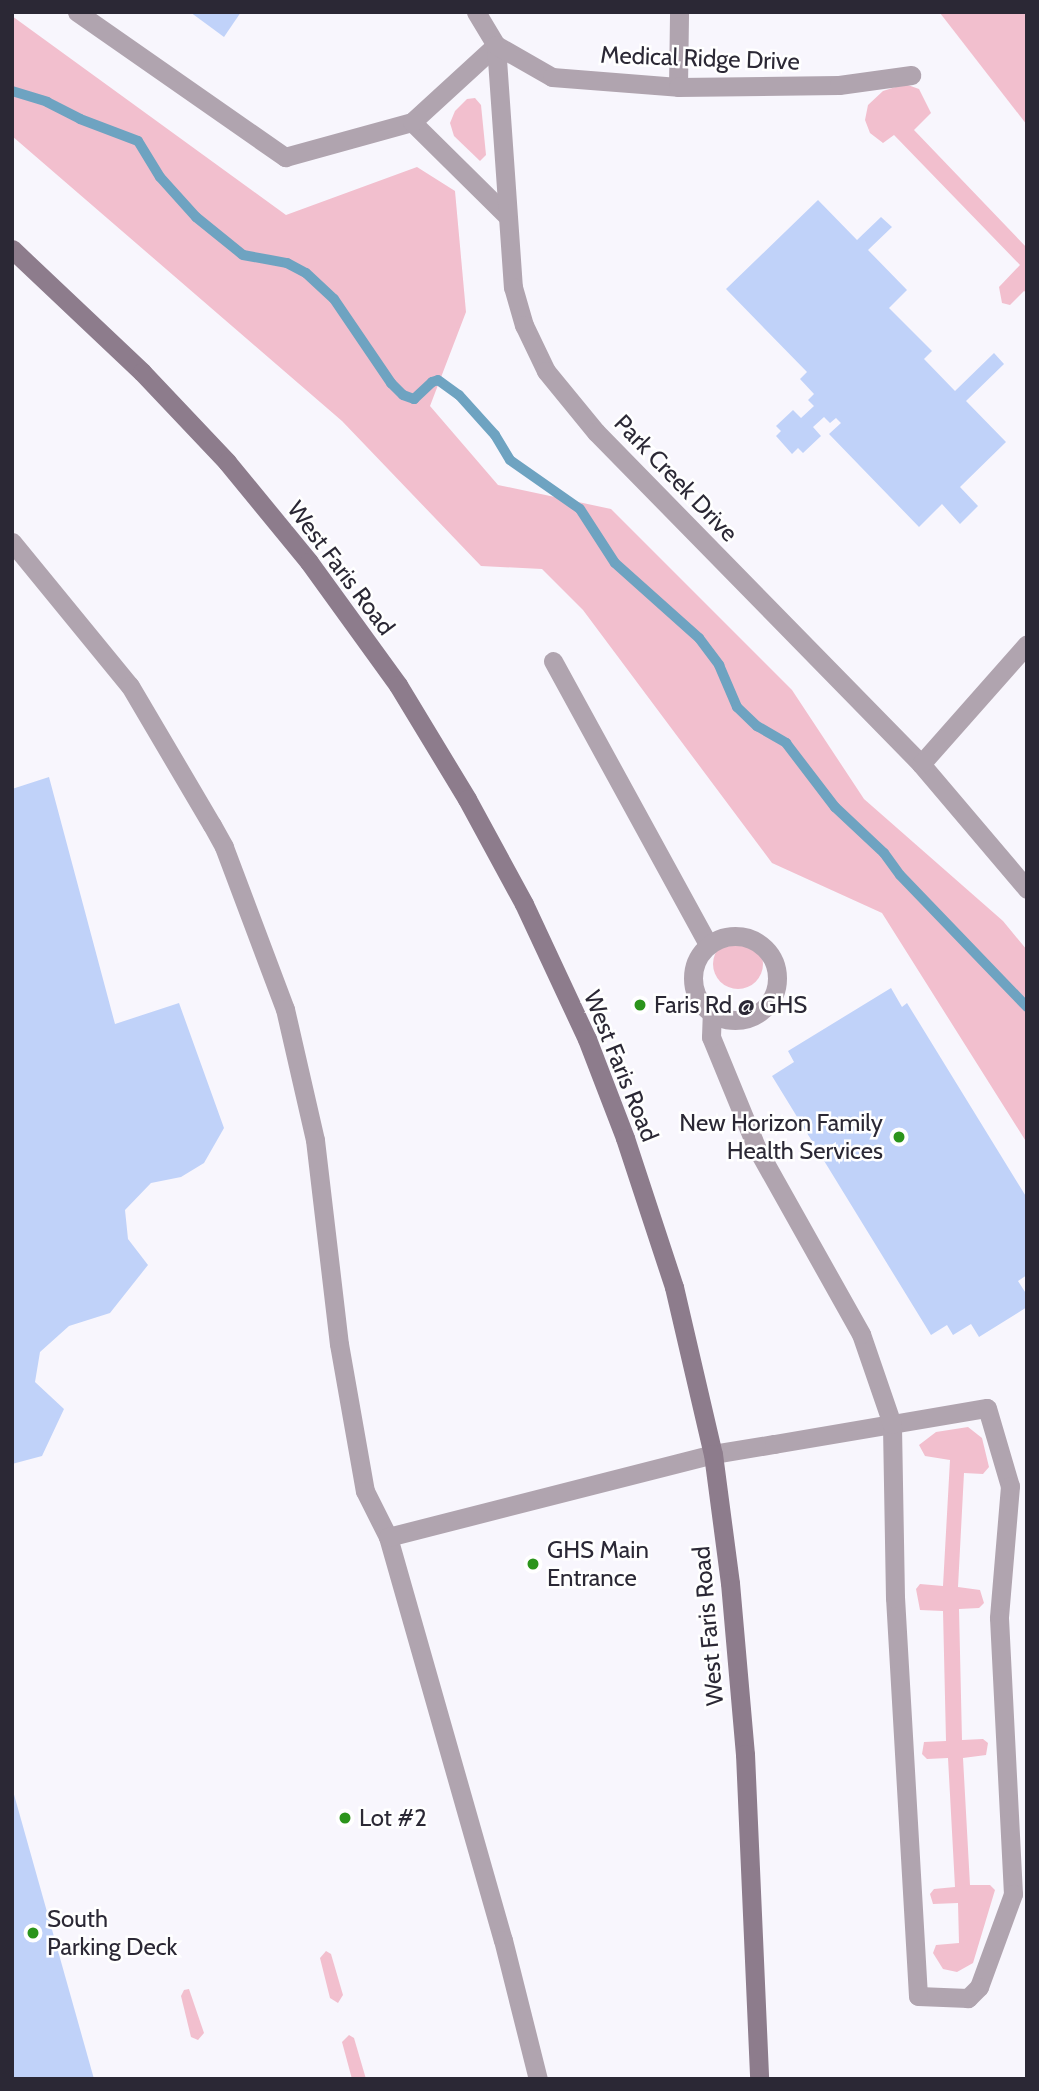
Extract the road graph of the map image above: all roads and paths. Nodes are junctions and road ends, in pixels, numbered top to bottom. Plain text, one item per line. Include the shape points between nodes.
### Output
1 (77, 12) edge
2 (476, 12) edge
3 (679, 12) edge
4 (496, 45) junction
5 (911, 75) dead end
6 (678, 86) junction
7 (412, 122) junction
8 (506, 215) junction
9 (12, 249) edge
10 (12, 542) edge
11 (1027, 644) edge
12 (553, 661) dead end
13 (921, 764) junction
14 (1027, 889) edge
15 (708, 944) junction
16 (712, 1014) junction
17 (891, 1424) junction
18 (713, 1454) junction
19 (388, 1537) junction
20 (538, 2079) edge
21 (759, 2079) edge

1 - 7 street via 285,157
2 - 4 street, Park Creek Drive
3 - 6 street
4 - 6 street, Medical Ridge Drive via 552,77
4 - 7 street
4 - 8 street, Park Creek Drive
5 - 6 street, Medical Ridge Drive via 839,86
7 - 8 street
8 - 13 street, Park Creek Drive via 513,287 524,325 557,387
9 - 18 main road, West Faris Road via 77,308 227,462 309,562 398,685 467,799 524,904 581,1026 625,1138 674,1287
10 - 19 street via 130,686 224,846 234,871 285,1009 295,1049 315,1140 338,1344 365,1491
11 - 13 street
12 - 15 street
13 - 14 street, Park Creek Drive
15 - 16 street via 693,967 695,993
15 - 16 street via 732,934 758,941 775,962 777,988 763,1011 738,1021
16 - 17 street via 711,1037 757,1149 862,1334
17 - 17 street via 987,1408 1010,1486 999,1618 1013,1894 979,1987 968,1998 918,1996 895,1598
17 - 18 street
18 - 19 street
18 - 21 main road, West Faris Road via 745,1754
19 - 20 street

